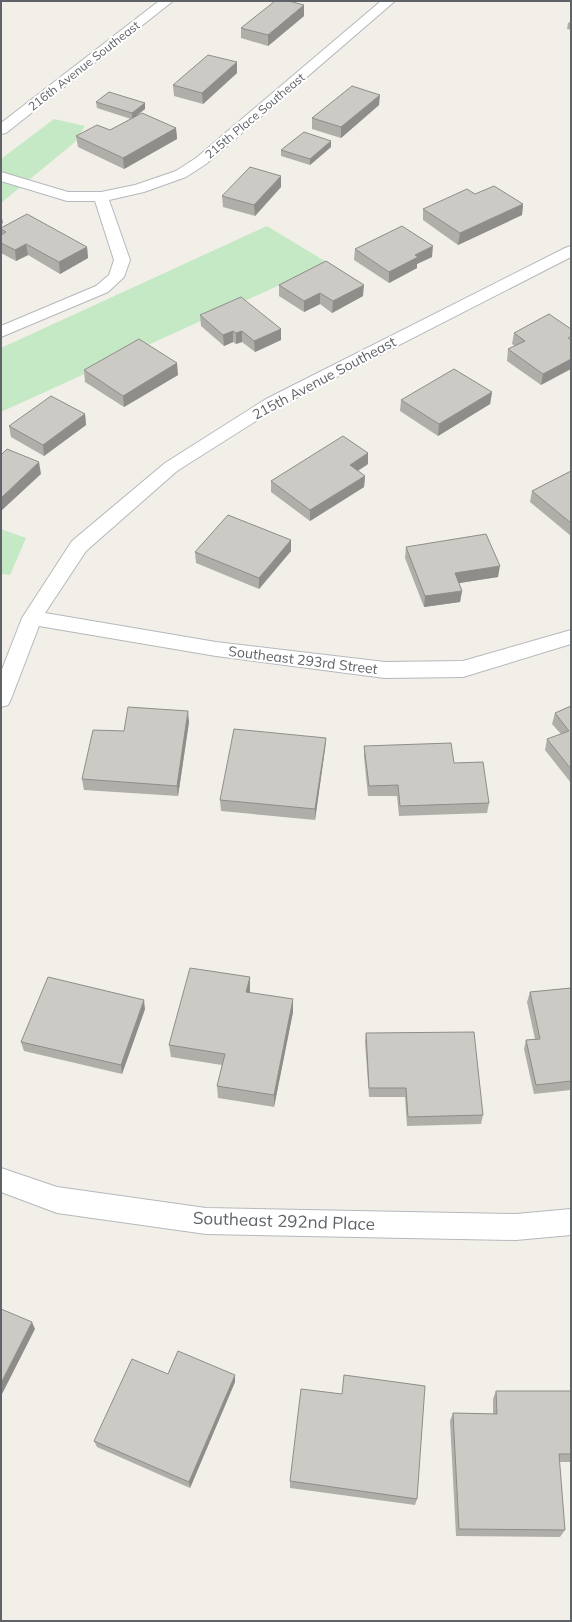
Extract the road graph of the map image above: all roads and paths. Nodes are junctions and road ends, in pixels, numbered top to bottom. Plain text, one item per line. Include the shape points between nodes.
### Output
1 (167, 1) edge
2 (389, 1) edge
3 (1, 130) edge
4 (1, 176) edge
5 (101, 197) junction
6 (571, 251) edge
7 (1, 332) edge
8 (32, 618) junction
9 (571, 637) edge
10 (1, 699) edge
11 (1, 1180) edge
12 (571, 1222) edge

1 - 3 street, 216th Avenue Southeast
2 - 5 street, 215th Place Southeast via 201,161 181,174 139,189
4 - 5 street, 215th Place Southeast via 67,196
5 - 7 street via 122,260 116,277 102,288
6 - 8 street, 215th Avenue Southeast via 272,402 171,467 79,546
8 - 9 street, Southeast 293rd Street via 216,648 385,670 463,669
8 - 10 street, 215th Avenue Southeast
11 - 12 street, Southeast 292nd Place via 57,1200 206,1221 516,1228

